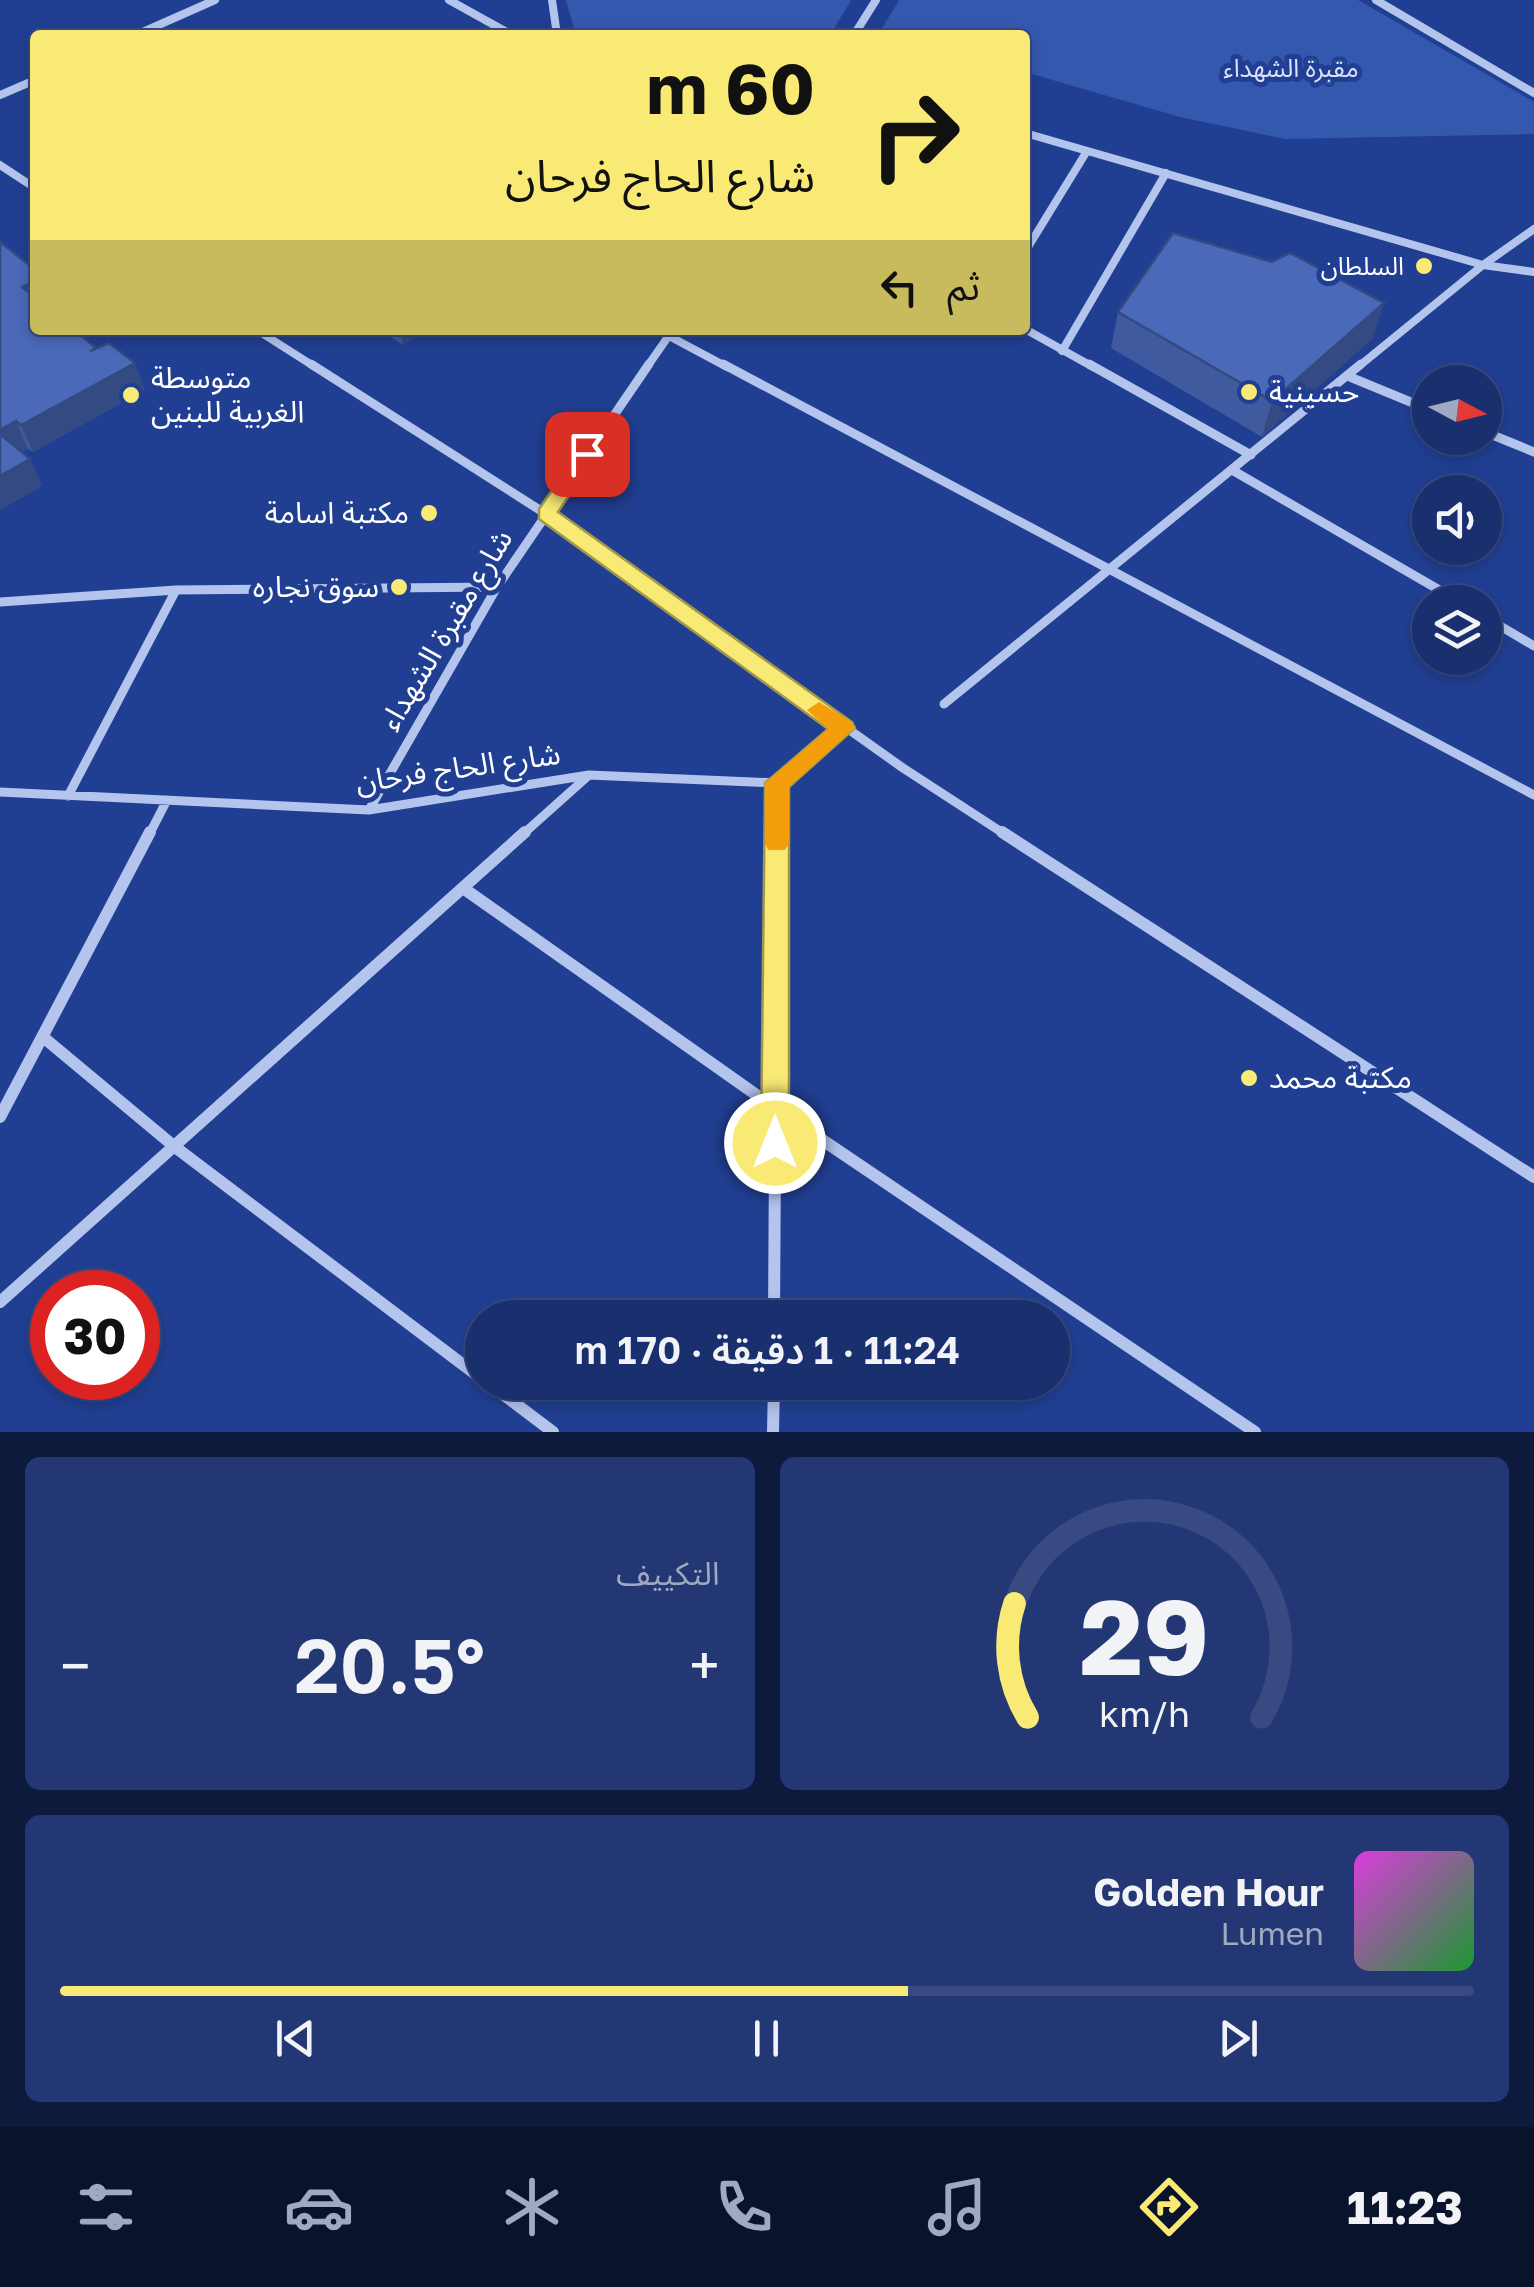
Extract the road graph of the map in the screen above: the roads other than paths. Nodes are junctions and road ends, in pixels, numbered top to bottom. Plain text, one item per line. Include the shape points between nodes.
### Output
1 (215, 0) edge
2 (449, 0) edge
3 (552, 0) edge
4 (876, 0) edge
5 (1376, 0) edge
6 (147, 30) edge
7 (503, 30) edge
8 (556, 30) edge
9 (857, 30) edge
10 (30, 82) edge
11 (1534, 93) edge
12 (0, 96) edge
13 (1030, 134) edge
14 (1087, 150) junction
15 (0, 165) edge
16 (1166, 173) junction
17 (30, 185) edge
18 (1534, 229) edge
19 (1030, 244) edge
20 (1484, 265) junction
21 (1534, 272) edge
22 (1030, 333) edge
23 (265, 335) edge
24 (670, 335) edge
25 (675, 335) edge
26 (1062, 350) junction
27 (1350, 377) junction
28 (1412, 403) edge
29 (1502, 439) edge
30 (1534, 452) edge
31 (1251, 455) junction
32 (1232, 470) junction
33 (546, 514) junction
34 (1113, 568) junction
35 (1431, 585) edge
36 (497, 586) junction
37 (176, 590) junction
38 (0, 602) edge
39 (1502, 627) edge
40 (1534, 646) edge
41 (944, 704) dead end
42 (844, 728) junction
43 (589, 775) junction
44 (777, 783) junction
45 (0, 792) edge
46 (1534, 795) edge
47 (68, 796) junction
48 (167, 800) junction
49 (369, 810) junction
50 (463, 888) junction
51 (42, 1037) junction
52 (775, 1108) junction
53 (0, 1116) edge
54 (175, 1147) junction
55 (1534, 1177) edge
56 (774, 1300) edge
57 (0, 1302) edge
58 (465, 1366) edge
59 (510, 1400) edge
60 (774, 1400) edge
61 (553, 1432) edge
62 (773, 1432) edge
63 (1255, 1432) edge

1 - 6 street
2 - 7 street
3 - 8 street
4 - 9 street
5 - 11 street
10 - 12 street
13 - 14 street
14 - 16 street
14 - 19 street
15 - 17 street
16 - 20 street
16 - 26 street
18 - 20 street
20 - 21 street
20 - 27 street
22 - 26 street
23 - 33 street
24 - 33 street, شارع مقبرة الشهداء
25 - 34 street
26 - 31 street
27 - 28 street
27 - 31 street
29 - 30 street
31 - 32 street
32 - 34 street
32 - 35 street
33 - 36 street, شارع مقبرة الشهداء
33 - 42 street
34 - 41 street
34 - 46 street
36 - 37 street
36 - 49 street, شارع مقبرة الشهداء
37 - 38 street
37 - 47 street
39 - 40 street
42 - 44 street
42 - 55 street
43 - 44 street, شارع الحاج فرحان
43 - 49 street, شارع الحاج فرحان
43 - 50 street
44 - 52 street
45 - 47 street, شارع الحاج فرحان
47 - 48 street, شارع الحاج فرحان
48 - 49 street, شارع الحاج فرحان
48 - 51 street
50 - 52 street
50 - 54 street
51 - 53 street
51 - 54 street
52 - 56 street
52 - 63 street
54 - 57 street
54 - 58 street
59 - 61 street
60 - 62 street

